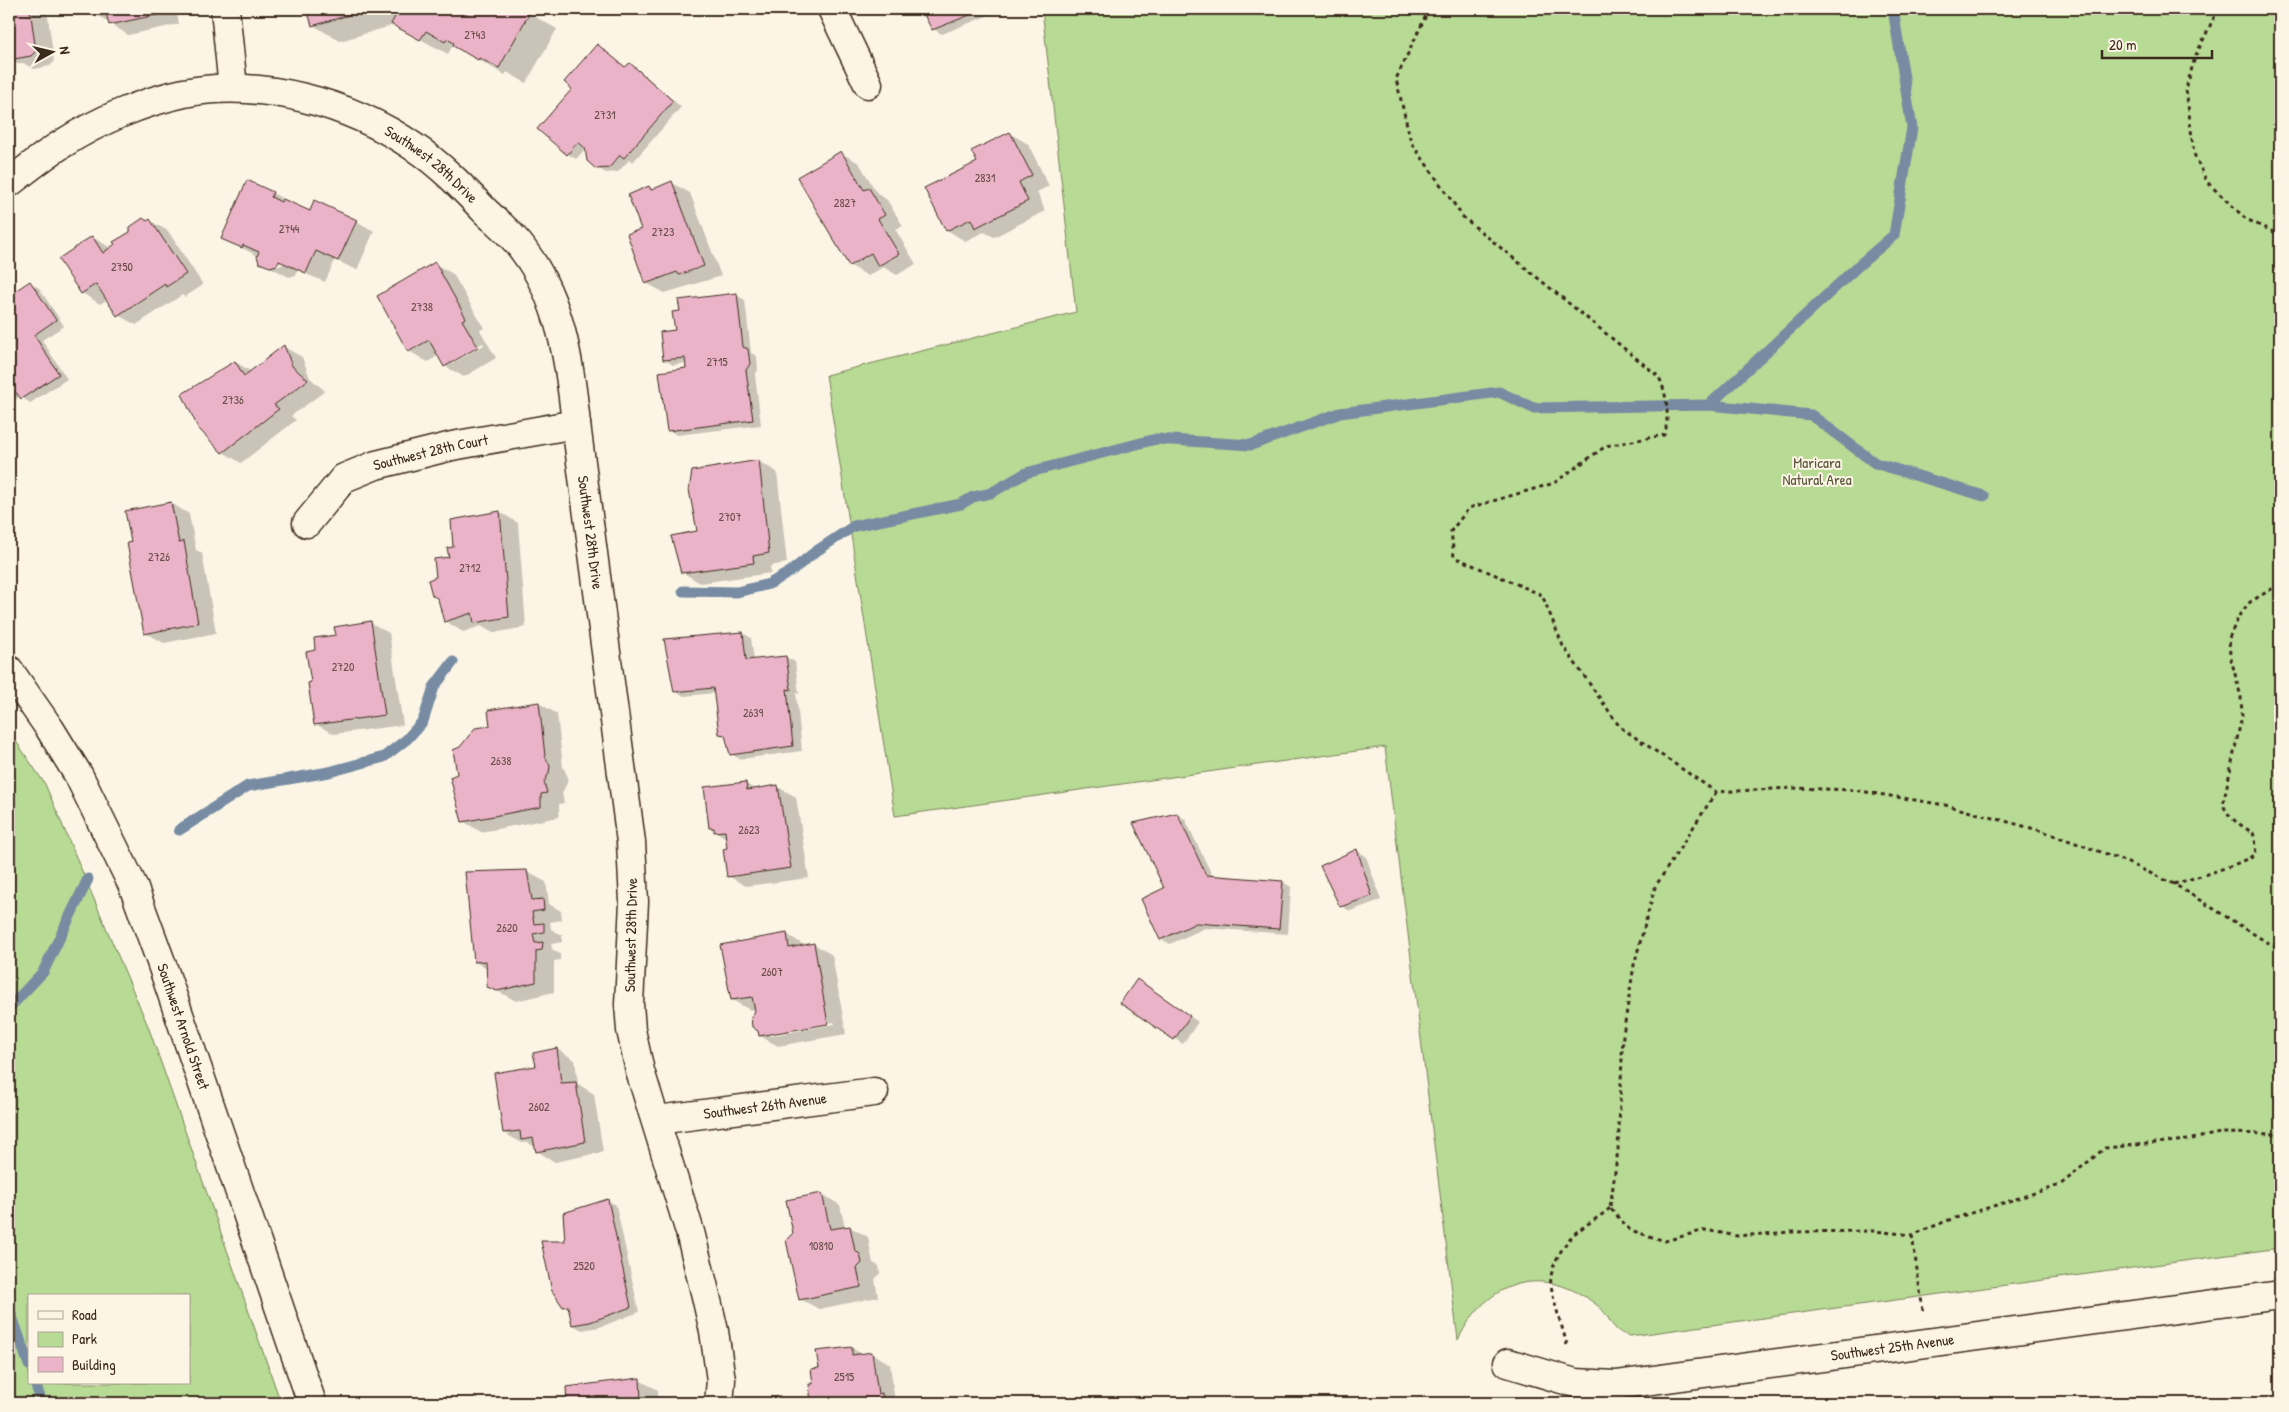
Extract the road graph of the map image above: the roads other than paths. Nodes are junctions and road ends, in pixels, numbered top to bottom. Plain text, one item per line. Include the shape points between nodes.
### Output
1 (225, 9) edge
2 (832, 9) edge
3 (868, 84) dead end
4 (233, 88) junction
5 (9, 183) edge
6 (576, 424) junction
7 (307, 523) dead end
8 (9, 670) edge
9 (874, 1092) dead end
10 (657, 1120) junction
11 (2280, 1295) edge
12 (1508, 1363) dead end
13 (1577, 1393) edge
14 (312, 1403) edge
15 (720, 1403) edge

1 - 4 street
2 - 3 street
4 - 5 street, Southwest 28th Drive via 184,93 141,106 62,144
4 - 6 street, Southwest 28th Drive via 281,94 328,105 372,122 413,146 451,175 524,250 546,290 562,333 572,378
6 - 7 street, Southwest 28th Court via 452,446 376,465 344,478
6 - 10 street, Southwest 28th Drive via 631,842 634,902 629,1004 631,1030 640,1071
8 - 14 street, Southwest Arnold Street via 79,776 133,886 162,962
9 - 10 street, Southwest 26th Avenue
10 - 15 street, Southwest 28th Drive via 690,1232 714,1331
11 - 13 street, Southwest 25th Avenue
12 - 13 street, Southwest 25th Avenue

